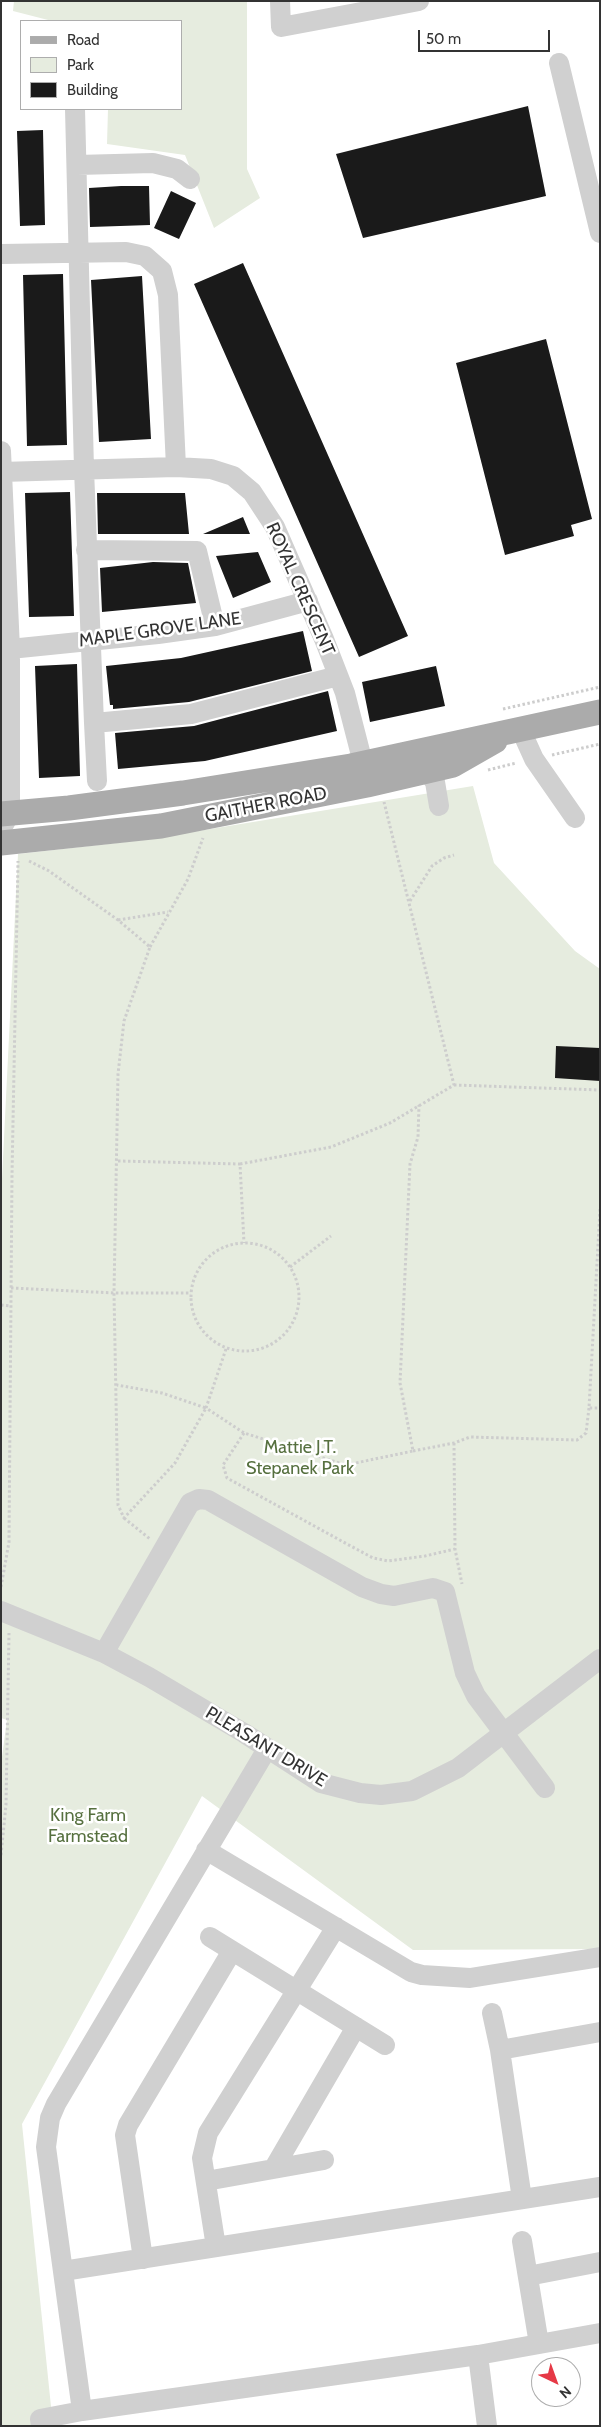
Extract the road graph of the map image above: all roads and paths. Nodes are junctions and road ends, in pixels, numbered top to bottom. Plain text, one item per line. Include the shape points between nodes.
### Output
1 (280, 1) edge
2 (419, 1) edge
3 (372, 6) edge
4 (558, 63) dead end
5 (76, 110) edge
6 (77, 165) junction
7 (190, 179) dead end
8 (597, 209) edge
9 (600, 233) edge
10 (78, 253) junction
11 (1, 254) edge
12 (1, 452) edge
13 (176, 467) junction
14 (84, 469) junction
15 (2, 472) edge
16 (86, 550) junction
17 (308, 602) junction
18 (215, 626) junction
19 (90, 641) junction
20 (10, 648) junction
21 (338, 676) junction
22 (600, 687) edge
23 (498, 710) dead end
24 (600, 712) edge
25 (94, 723) junction
26 (520, 728) junction
27 (363, 763) junction
28 (427, 771) junction
29 (97, 781) dead end
30 (382, 796) dead end
31 (439, 806) dead end
32 (576, 818) dead end
33 (9, 833) edge
34 (205, 834) dead end
35 (454, 855) dead end
36 (410, 901) junction
37 (168, 912) junction
38 (118, 920) junction
39 (150, 947) junction
40 (454, 1085) junction
41 (600, 1090) edge
42 (419, 1105) junction
43 (118, 1161) junction
44 (240, 1164) junction
45 (600, 1209) edge
46 (331, 1236) dead end
47 (244, 1243) junction
48 (290, 1268) junction
49 (11, 1288) junction
50 (114, 1293) junction
51 (190, 1293) junction
52 (1, 1305) edge
53 (11, 1306) junction
54 (226, 1349) junction
55 (117, 1385) junction
56 (206, 1408) junction
57 (589, 1408) junction
58 (600, 1408) edge
59 (244, 1433) junction
60 (454, 1443) junction
61 (413, 1450) junction
62 (124, 1518) junction
63 (167, 1544) junction
64 (1, 1587) edge
65 (5, 1612) edge
66 (104, 1653) junction
67 (600, 1659) edge
68 (503, 1733) junction
69 (267, 1749) junction
70 (545, 1788) dead end
71 (206, 1850) junction
72 (1, 1855) edge
73 (336, 1927) junction
74 (210, 1937) dead end
75 (232, 1951) junction
76 (600, 1957) edge
77 (297, 1990) junction
78 (492, 2013) dead end
79 (356, 2027) junction
80 (600, 2032) edge
81 (385, 2045) dead end
82 (500, 2050) junction
83 (324, 2160) dead end
84 (274, 2168) junction
85 (206, 2181) junction
86 (600, 2187) edge
87 (522, 2199) junction
88 (522, 2241) dead end
89 (216, 2247) junction
90 (143, 2259) junction
91 (600, 2262) edge
92 (63, 2271) junction
93 (528, 2276) junction
94 (600, 2333) edge
95 (540, 2344) junction
96 (478, 2354) junction
97 (82, 2411) junction
98 (41, 2426) edge
99 (487, 2426) edge

1 - 3 street via 282,27
2 - 3 street
4 - 8 street
5 - 6 street
6 - 7 street via 153,163 177,170
6 - 10 street
8 - 9 street
10 - 11 street
10 - 13 street via 126,252 145,256 162,271 168,295
10 - 14 street
12 - 15 street
13 - 14 street, ROYAL CRESCENT
13 - 17 street, ROYAL CRESCENT via 211,469 232,476 252,492 275,527
14 - 15 street, ROYAL CRESCENT
14 - 16 street
15 - 20 street
16 - 18 street via 196,551
16 - 19 street
17 - 18 street, MAPLE GROVE LANE
17 - 21 street, ROYAL CRESCENT
18 - 19 street, MAPLE GROVE LANE
19 - 20 street, MAPLE GROVE LANE
19 - 25 street
20 - 33 street
21 - 25 street via 190,714
21 - 27 street, ROYAL CRESCENT
22 - 23 path
24 - 26 main road, GAITHER ROAD
25 - 29 street
26 - 27 main road, GAITHER ROAD
26 - 28 main road, GAITHER ROAD via 453,765
26 - 32 street via 534,760
27 - 33 main road, GAITHER ROAD via 69,808
28 - 31 street via 435,782
28 - 33 main road, GAITHER ROAD via 367,786 161,826
30 - 36 path
33 - 38 path via 49,871
33 - 49 path
34 - 37 path via 188,879
35 - 36 path via 432,866
36 - 40 path
37 - 38 path
37 - 39 path
38 - 39 path
39 - 43 path via 124,1021 118,1074
40 - 41 path
40 - 42 path
42 - 44 path via 390,1123 331,1147
42 - 61 path via 418,1138 410,1164 400,1383
43 - 44 path
43 - 50 path
44 - 47 path
45 - 57 path
46 - 48 path
47 - 48 path via 270,1249
47 - 51 path via 228,1246 202,1264
48 - 54 path via 296,1281 298,1303 292,1324 270,1345 241,1352
49 - 50 path
49 - 53 path
50 - 51 path
50 - 55 path
51 - 54 path via 192,1311 199,1327
52 - 53 path
53 - 64 path via 9,1542
54 - 56 path
55 - 56 path via 162,1393
55 - 62 path via 118,1505
56 - 59 path
56 - 62 path via 175,1463
57 - 58 path
57 - 60 path via 586,1433 578,1440 470,1436
59 - 60 path via 223,1465 227,1478 373,1558 388,1561 455,1549
59 - 61 path via 346,1465
60 - 61 path
62 - 63 path via 142,1534
63 - 66 street
63 - 68 street via 190,1503 208,1500 362,1587 394,1596 433,1588 445,1592 466,1673 476,1696
65 - 66 street, PLEASANT DRIVE
65 - 72 path via 6,1805
66 - 69 street, PLEASANT DRIVE via 157,1681
67 - 68 street, PLEASANT DRIVE
68 - 69 street, PLEASANT DRIVE via 458,1768 412,1790 381,1795 321,1783
68 - 70 street
69 - 71 street
71 - 73 street
71 - 92 street via 50,2118 46,2147
73 - 76 street via 411,1972 435,1978 470,1978
73 - 77 street
74 - 75 street
75 - 77 street
75 - 90 street via 133,2116 125,2135 124,2146
77 - 79 street
77 - 85 street via 208,2133 202,2158
78 - 82 street
79 - 81 street
79 - 84 street
80 - 82 street
82 - 87 street
83 - 84 street
84 - 85 street
85 - 89 street
86 - 87 street
87 - 89 street
88 - 93 street
89 - 90 street
90 - 92 street
91 - 93 street
92 - 97 street
93 - 95 street
94 - 95 street
95 - 96 street
96 - 97 street
96 - 99 street
97 - 98 street via 40,2419

